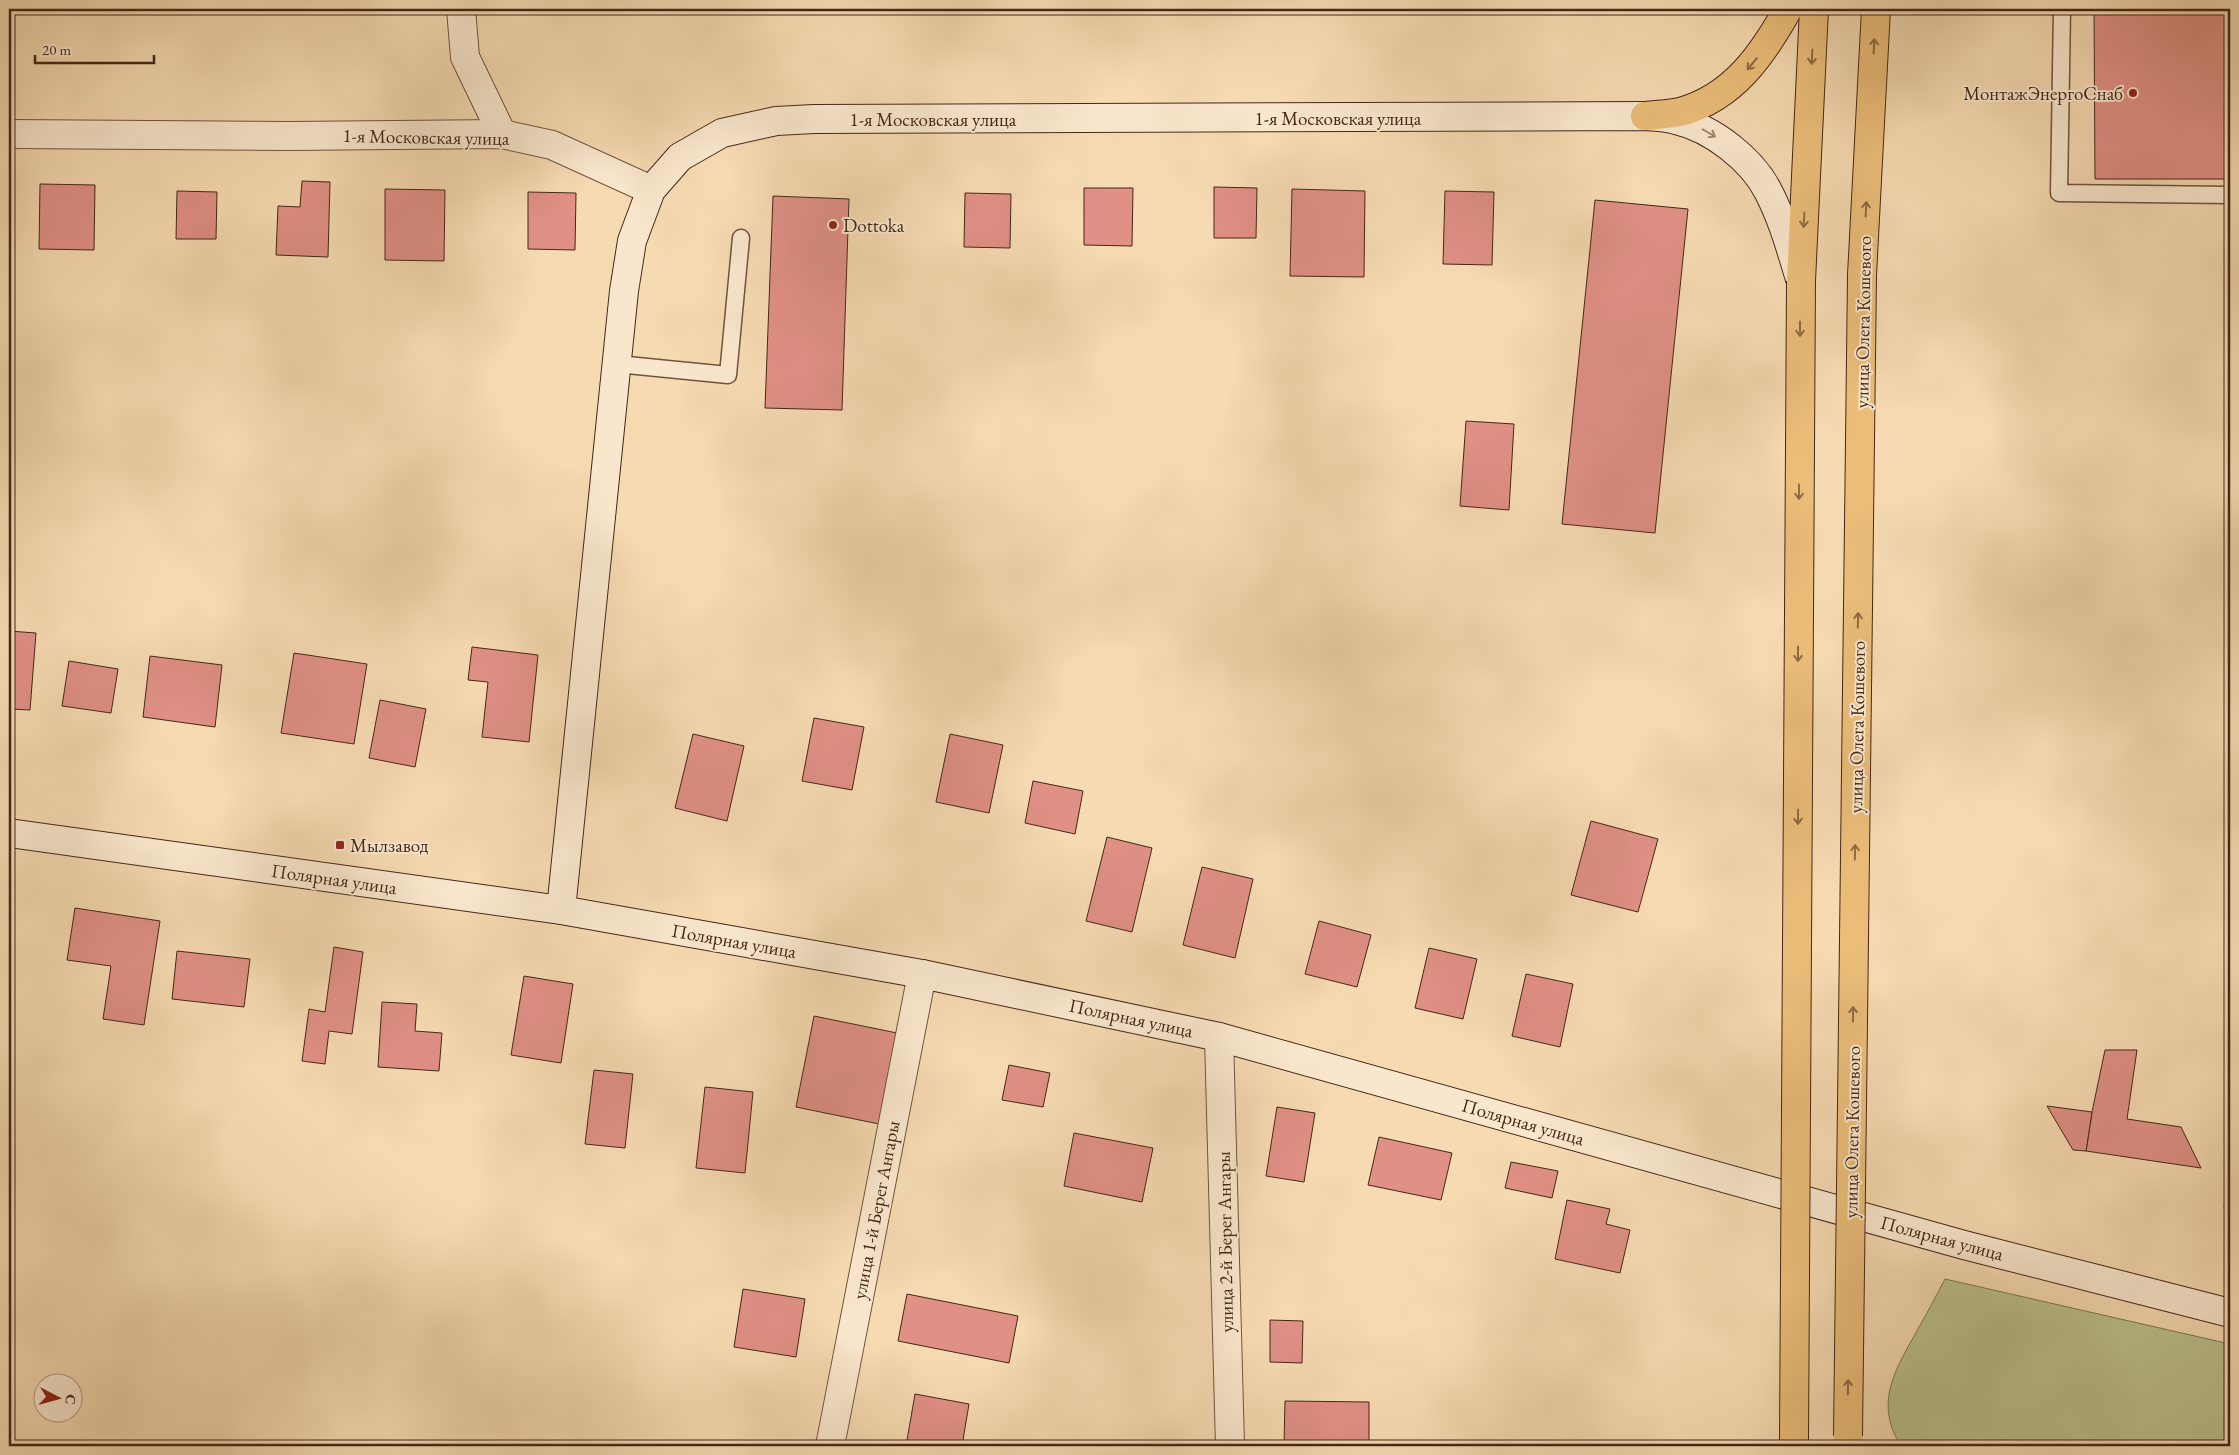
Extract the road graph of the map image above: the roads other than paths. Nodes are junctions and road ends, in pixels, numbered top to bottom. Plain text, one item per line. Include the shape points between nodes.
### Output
1 (460, 9) edge
2 (1788, 9) edge
3 (1814, 9) edge
4 (1876, 9) edge
5 (2062, 9) edge
6 (1645, 116) junction
7 (9, 134) edge
8 (502, 134) junction
9 (651, 190) junction
10 (2230, 196) edge
11 (741, 238) dead end
12 (1801, 280) junction
13 (617, 364) junction
14 (9, 833) edge
15 (561, 910) junction
16 (922, 974) junction
17 (1219, 1037) junction
18 (2230, 1313) edge
19 (1794, 1443) edge
20 (1849, 1443) edge
21 (830, 1446) edge
22 (1230, 1446) edge

1 - 8 main road via 465,56
2 -> 6 main road via 1752,65 1731,86 1708,101 1680,112
3 -> 12 main road
20 -> 4 main road, улица Олега Кошевого, bridge via 1862,275
5 - 10 lane via 2059,193
6 - 9 main road, 1-я Московская улица via 776,121 722,133 680,157
6 -> 12 main road, 1-я Московская улица via 1676,120 1704,130 1728,145 1749,165 1769,191
7 - 8 main road, 1-я Московская улица
8 - 9 main road, 1-я Московская улица via 552,145
9 - 13 main road via 632,240
11 - 13 lane via 728,375
12 -> 19 main road, bridge
13 - 15 main road
14 - 15 main road, Полярная улица
15 - 16 main road, Полярная улица
16 - 17 main road, Полярная улица
16 - 21 main road, улица 1-й Берег Ангары
17 - 18 main road, Полярная улица via 1964,1245
17 - 22 main road, улица 2-й Берег Ангары

